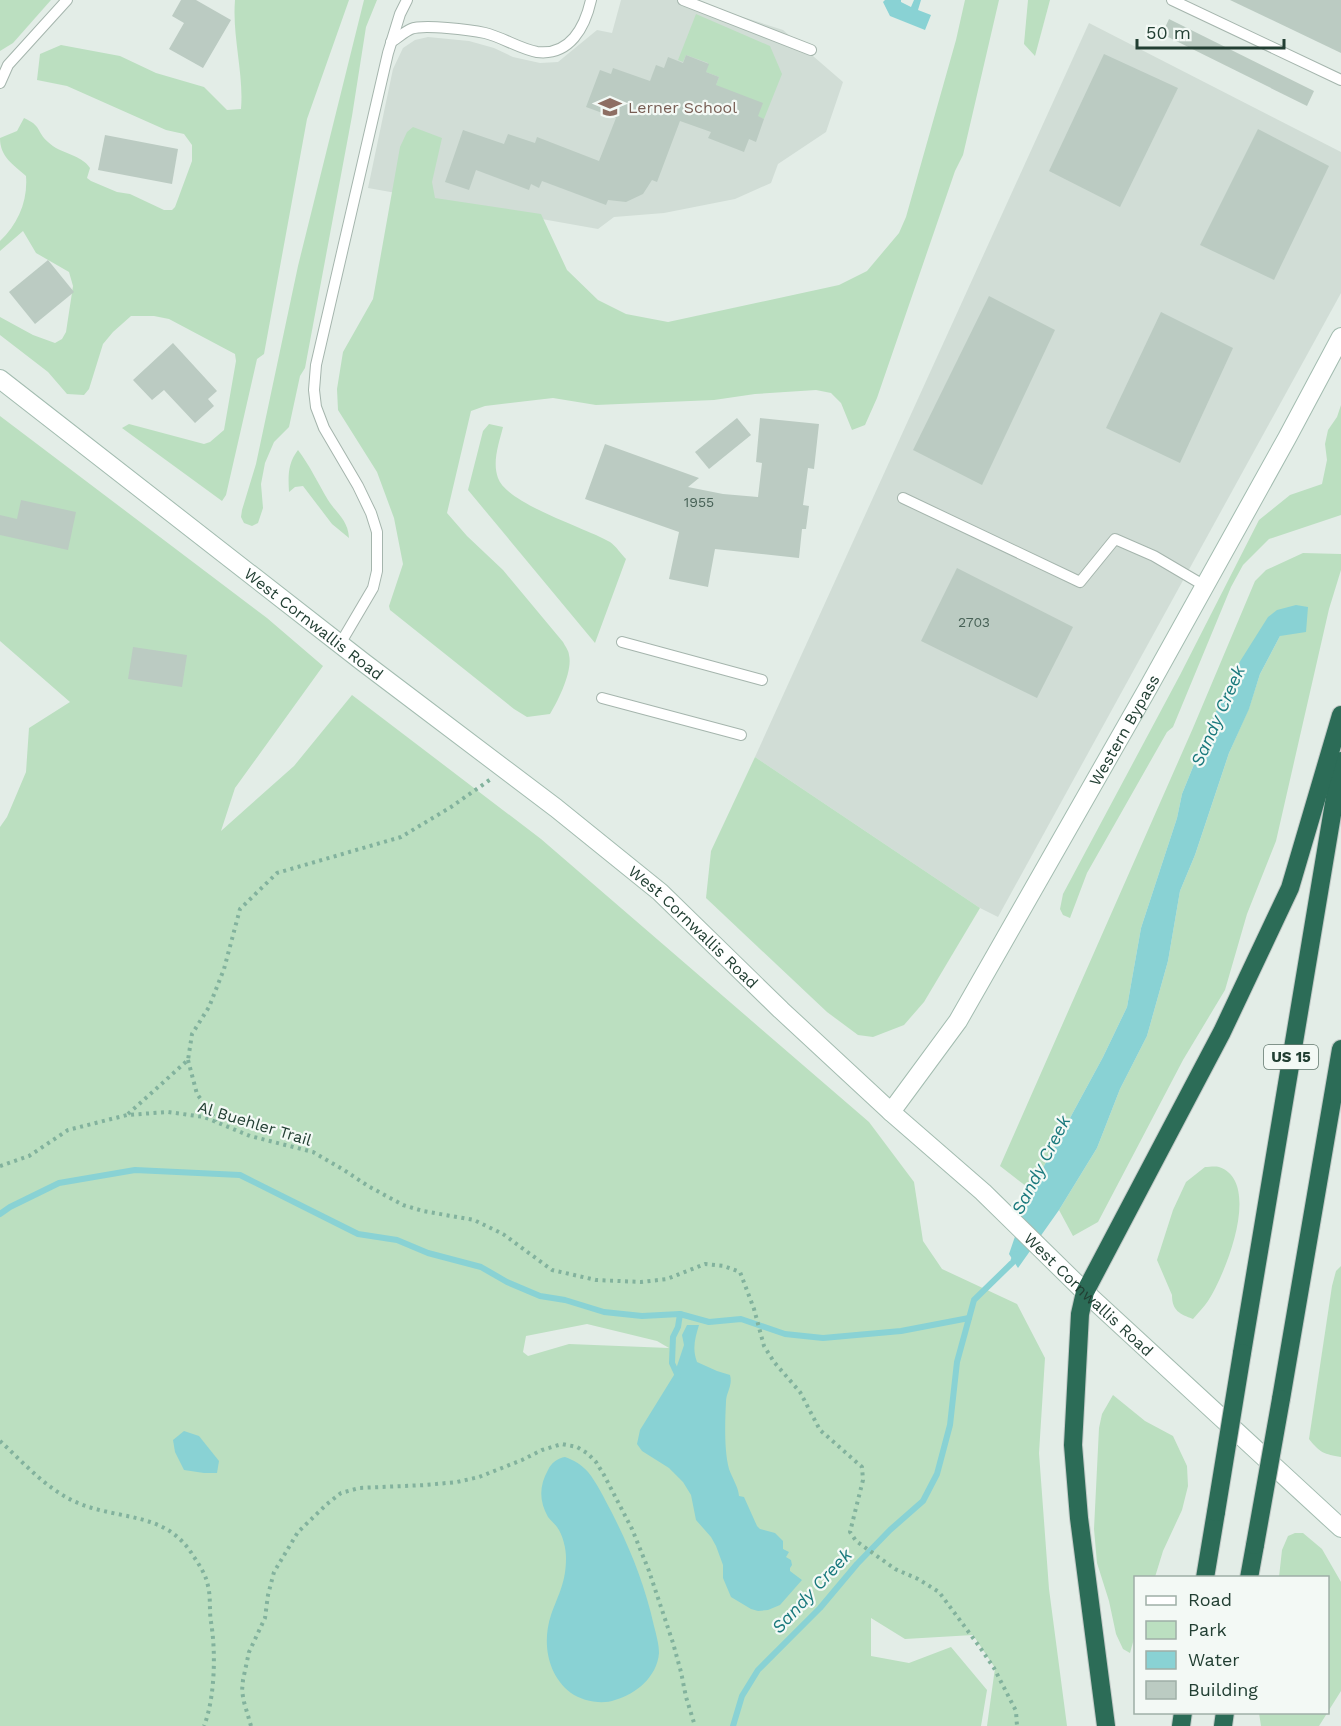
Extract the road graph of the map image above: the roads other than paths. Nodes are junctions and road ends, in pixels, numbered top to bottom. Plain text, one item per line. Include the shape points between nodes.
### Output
1 (67, 0) edge
2 (407, 0) edge
3 (591, 0) edge
4 (683, 0) edge
5 (1172, 0) edge
6 (392, 42) junction
7 (811, 50) dead end
8 (1341, 80) edge
9 (0, 83) edge
10 (1341, 337) edge
11 (0, 380) edge
12 (903, 498) dead end
13 (1205, 586) junction
14 (622, 642) dead end
15 (340, 644) junction
16 (762, 680) dead end
17 (602, 698) dead end
18 (1341, 715) edge
19 (741, 735) dead end
20 (1341, 761) edge
21 (1341, 1049) edge
22 (891, 1112) junction
23 (1085, 1292) junction
24 (1341, 1528) edge
25 (1205, 1576) edge
26 (1249, 1576) edge
27 (1106, 1726) edge

1 - 9 lane via 8,65
2 - 6 lane
3 - 6 lane via 587,18 575,37 557,51 537,52 484,33 435,27 413,28
4 - 7 lane
5 - 8 lane
6 - 15 lane via 319,353 314,390 324,428 358,486 377,532 373,588
10 - 13 street, Western Bypass
11 - 15 street, West Cornwallis Road
12 - 13 lane via 1080,582 1115,539
13 - 22 street, Western Bypass via 958,1021
14 - 16 lane
15 - 22 street, West Cornwallis Road via 660,892
17 - 19 lane
18 - 23 highway via 1290,888 1222,1032
20 - 25 highway, US 15, bridge
21 - 26 highway, US 15, bridge
22 - 23 street, West Cornwallis Road via 983,1192
23 - 24 street, West Cornwallis Road
23 - 27 highway via 1080,1314 1073,1445 1078,1518

